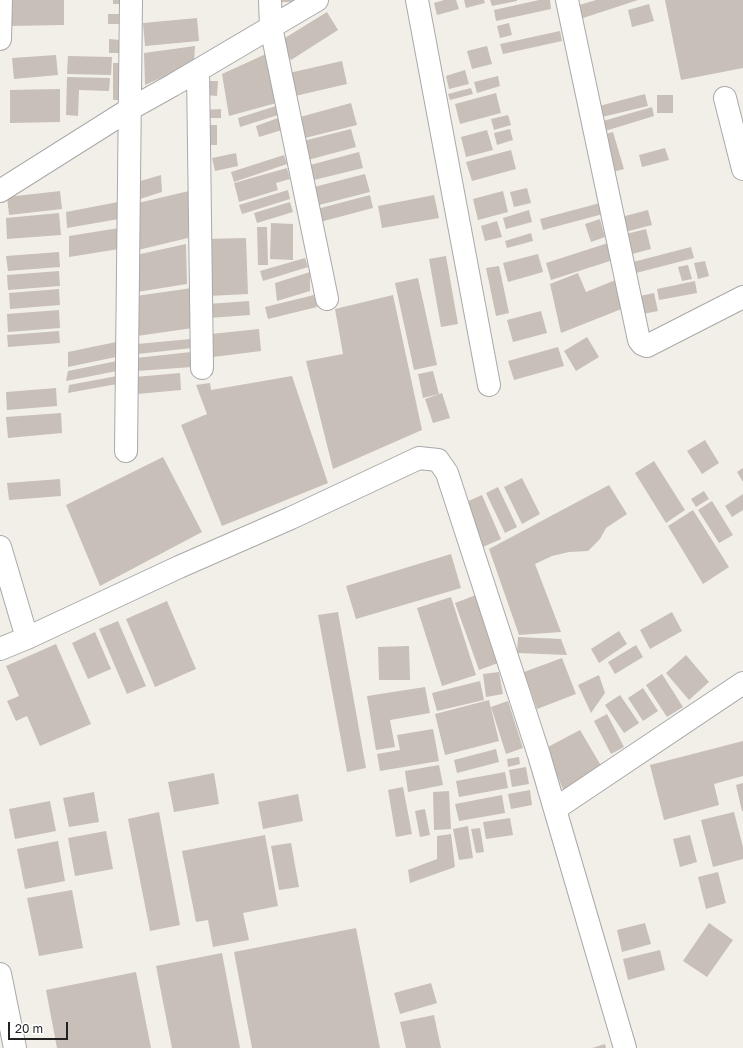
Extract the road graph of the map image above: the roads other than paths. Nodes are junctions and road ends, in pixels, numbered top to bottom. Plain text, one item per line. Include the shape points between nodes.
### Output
1 (1, 0) edge
2 (131, 0) edge
3 (270, 0) edge
4 (317, 0) edge
5 (417, 0) edge
6 (567, 0) edge
7 (271, 27) junction
8 (0, 39) edge
9 (198, 71) junction
10 (725, 98) dead end
11 (130, 109) junction
12 (743, 169) edge
13 (0, 191) edge
14 (743, 297) edge
15 (327, 299) dead end
16 (202, 368) dead end
17 (489, 386) dead end
18 (126, 451) dead end
19 (0, 547) edge
20 (27, 638) junction
21 (0, 648) edge
22 (743, 684) edge
23 (555, 809) junction
24 (0, 974) edge
25 (15, 1048) edge
26 (625, 1048) edge

1 - 8 street
2 - 11 street
3 - 7 street
4 - 7 street
5 - 17 street
6 - 14 street via 639,340 647,346
7 - 9 street
7 - 15 street
9 - 11 street
9 - 16 street
10 - 12 street
11 - 13 street
11 - 18 street
19 - 20 street
20 - 21 street
20 - 23 street via 419,458 438,460 447,474
22 - 23 street
23 - 26 street
24 - 25 street

